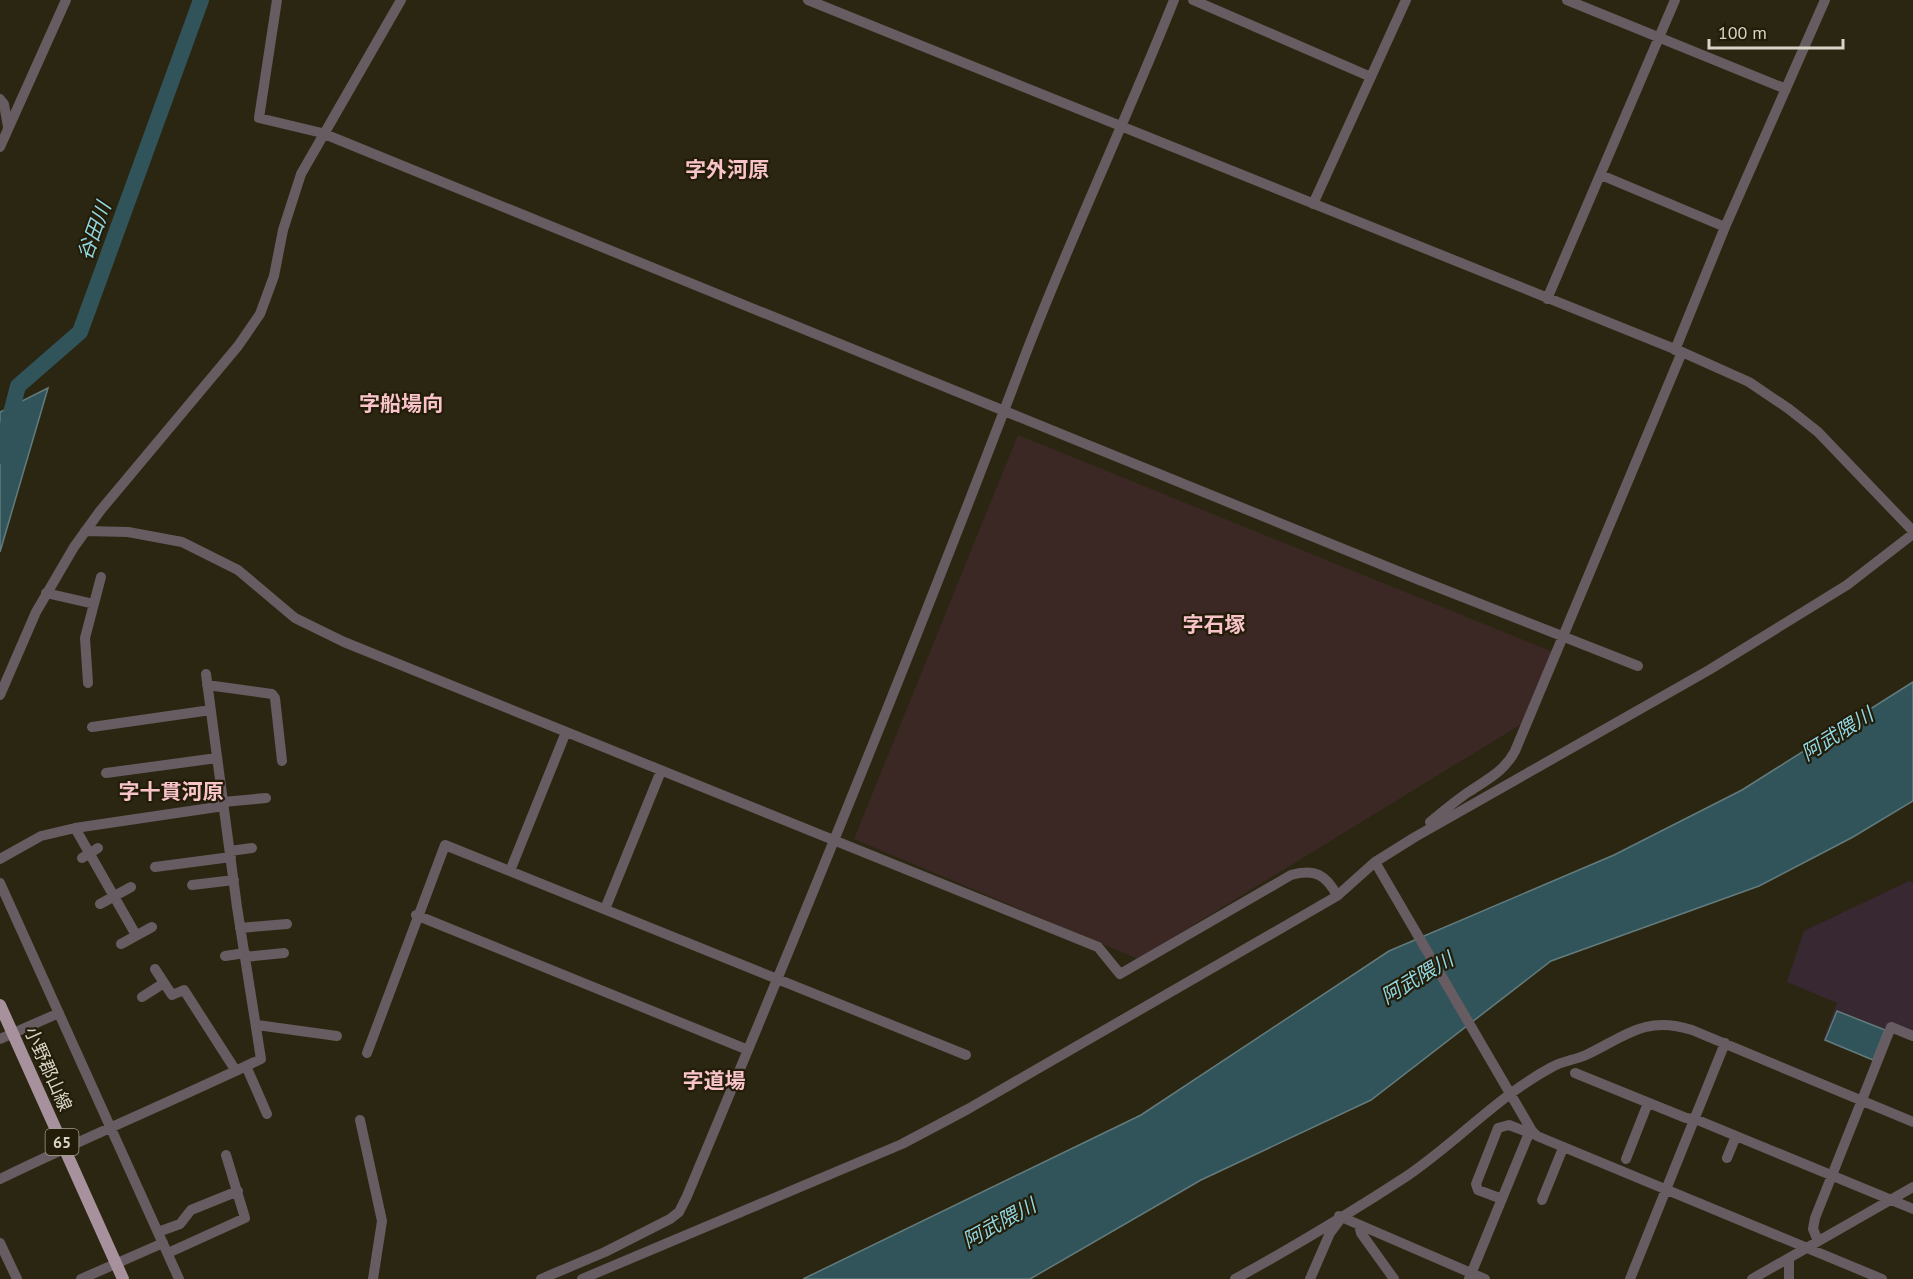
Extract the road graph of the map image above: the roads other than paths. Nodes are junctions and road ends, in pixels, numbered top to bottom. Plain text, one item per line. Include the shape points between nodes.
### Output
1 (66, 0) edge
2 (276, 0) edge
3 (400, 0) edge
4 (808, 0) edge
5 (1174, 0) edge
6 (1193, 0) edge
7 (1406, 0) edge
8 (1567, 0) edge
9 (1676, 0) edge
10 (1825, 0) edge
11 (1659, 39) junction
12 (1371, 77) junction
13 (1786, 89) junction
14 (0, 99) edge
15 (1120, 127) junction
16 (8, 128) junction
17 (322, 133) junction
18 (0, 147) edge
19 (1601, 175) junction
20 (1313, 204) junction
21 (1725, 227) junction
22 (1547, 299) junction
23 (1678, 351) junction
24 (1007, 410) junction
25 (85, 531) junction
26 (1913, 532) edge
27 (101, 577) dead end
28 (46, 593) junction
29 (94, 604) junction
30 (1563, 636) junction
31 (1638, 666) dead end
32 (87, 683) dead end
33 (0, 695) edge
34 (211, 710) junction
35 (92, 728) dead end
36 (566, 732) junction
37 (217, 758) junction
38 (282, 761) dead end
39 (661, 771) junction
40 (106, 773) dead end
41 (266, 798) dead end
42 (224, 804) junction
43 (75, 828) junction
44 (1415, 837) junction
45 (833, 841) junction
46 (252, 848) dead end
47 (230, 854) junction
48 (0, 859) edge
49 (1378, 866) junction
50 (155, 867) dead end
51 (510, 871) junction
52 (234, 880) junction
53 (0, 883) edge
54 (192, 885) dead end
55 (131, 887) dead end
56 (1337, 896) junction
57 (114, 897) junction
58 (100, 904) dead end
59 (604, 909) junction
60 (416, 915) junction
61 (287, 924) dead end
62 (152, 927) dead end
63 (240, 928) junction
64 (136, 935) junction
65 (121, 944) dead end
66 (284, 953) dead end
67 (245, 955) junction
68 (225, 956) dead end
69 (155, 969) dead end
70 (776, 979) junction
71 (164, 983) junction
72 (142, 997) dead end
73 (0, 1005) edge
74 (59, 1013) junction
75 (257, 1025) junction
76 (12, 1033) junction
77 (337, 1036) dead end
78 (1913, 1036) edge
79 (0, 1039) edge
80 (1725, 1043) junction
81 (748, 1050) junction
82 (367, 1053) dead end
83 (966, 1055) dead end
84 (241, 1069) junction
85 (1575, 1073) dead end
86 (1510, 1094) junction
87 (1862, 1101) junction
88 (1648, 1103) junction
89 (267, 1114) dead end
90 (1695, 1119) junction
91 (360, 1120) dead end
92 (1913, 1122) edge
93 (112, 1128) junction
94 (1531, 1132) junction
95 (1736, 1136) junction
96 (64, 1147) junction
97 (1563, 1148) junction
98 (226, 1155) dead end
99 (1727, 1158) dead end
100 (1626, 1159) dead end
101 (1832, 1177) junction
102 (0, 1179) edge
103 (1913, 1187) edge
104 (238, 1191) junction
105 (1667, 1191) junction
106 (1502, 1199) junction
107 (1891, 1199) junction
108 (1542, 1200) dead end
109 (1913, 1209) edge
110 (1341, 1217) junction
111 (1359, 1226) junction
112 (158, 1232) junction
113 (1818, 1241) junction
114 (0, 1243) edge
115 (166, 1248) junction
116 (1807, 1248) junction
117 (1789, 1258) junction
118 (117, 1265) junction
119 (1470, 1276) edge
120 (16, 1279) edge
121 (81, 1279) edge
122 (123, 1279) edge
123 (179, 1279) edge
124 (373, 1279) edge
125 (541, 1279) edge
126 (582, 1279) edge
127 (1235, 1279) edge
128 (1310, 1279) edge
129 (1394, 1279) edge
130 (1485, 1279) edge
131 (1630, 1279) edge
132 (1752, 1279) edge
133 (1789, 1279) edge
134 (1882, 1279) edge

1 - 16 street
2 - 17 street via 259,118
3 - 17 street
4 - 15 street
5 - 15 street
6 - 12 street
7 - 12 street
8 - 11 street
9 - 11 street
10 - 13 street
11 - 13 street
11 - 19 street
12 - 20 street
13 - 21 street
14 - 16 street
15 - 20 street
15 - 24 street via 1026,354
16 - 18 street
17 - 24 street
17 - 25 street via 294,190 274,276 260,314
19 - 21 street
19 - 22 street
20 - 22 street
21 - 23 street
22 - 23 street
23 - 26 street via 1749,382 1790,409 1818,432
23 - 30 street
24 - 30 street
24 - 45 street
25 - 28 street
25 - 36 street via 128,532 182,542 238,570 287,612 313,628
26 - 44 street via 1847,585 1709,669
27 - 29 street
28 - 29 street
28 - 33 street
29 - 32 street via 85,638
30 - 31 street
30 - 44 street via 1509,763
34 - 35 street
34 - 37 street
34 - 38 street via 207,679 272,694
36 - 39 street
36 - 51 street
37 - 40 street
37 - 42 street
39 - 45 street
39 - 59 street
41 - 42 street
42 - 43 street
42 - 47 street
43 - 48 street via 41,836
43 - 57 street
44 - 49 street
45 - 56 street via 1098,947 1120,974 1291,875 1317,872 1330,882
45 - 70 street
46 - 47 street
47 - 50 street
47 - 52 street
49 - 56 street
49 - 86 street
51 - 59 street
51 - 60 street via 445,845
52 - 54 street
52 - 63 street
53 - 74 street
55 - 57 street
56 - 126 street via 902,1144
57 - 58 street
57 - 64 street
59 - 70 street
60 - 81 street
60 - 82 street
61 - 63 street
62 - 64 street
63 - 67 street
64 - 65 street
66 - 67 street
67 - 68 street
67 - 75 street
69 - 71 street
70 - 81 street
70 - 83 street
71 - 72 street
71 - 84 street via 172,995 184,990
73 - 76 main road, 小野郡山線 / 65
74 - 76 street
74 - 93 street
75 - 77 street
75 - 84 street via 261,1059
76 - 79 street
76 - 96 main road, 小野郡山線 / 65
78 - 87 street via 1891,1027
80 - 86 street via 1673,1024 1646,1025 1586,1055 1550,1067
80 - 87 street
80 - 90 street
81 - 125 street via 679,1212 649,1231
84 - 89 street
84 - 93 street
85 - 88 street
86 - 94 street
86 - 110 street via 1434,1157
87 - 92 street
87 - 101 street
88 - 90 street
88 - 100 street
90 - 95 street
90 - 105 street
91 - 124 street via 382,1221
93 - 96 street
93 - 112 street
94 - 97 street
94 - 106 street
94 - 106 street via 1509,1125 1498,1128 1476,1184 1478,1190
95 - 99 street
95 - 101 street
96 - 102 street
96 - 118 main road, 小野郡山線 / 65
97 - 105 street
97 - 108 street
98 - 104 street
101 - 107 street
101 - 113 street via 1813,1224
103 - 107 street
104 - 112 street via 191,1210 180,1224
104 - 115 street via 246,1218
105 - 116 street
105 - 131 street
106 - 119 street
107 - 109 street
107 - 113 street
110 - 111 street
110 - 127 street
110 - 128 street
111 - 119 street
111 - 129 street
112 - 115 street
113 - 116 street
114 - 120 street
115 - 118 street
115 - 123 street
116 - 117 street
116 - 134 street
117 - 132 street
117 - 133 street
118 - 121 street
118 - 122 main road, 小野郡山線 / 65
119 - 130 street

